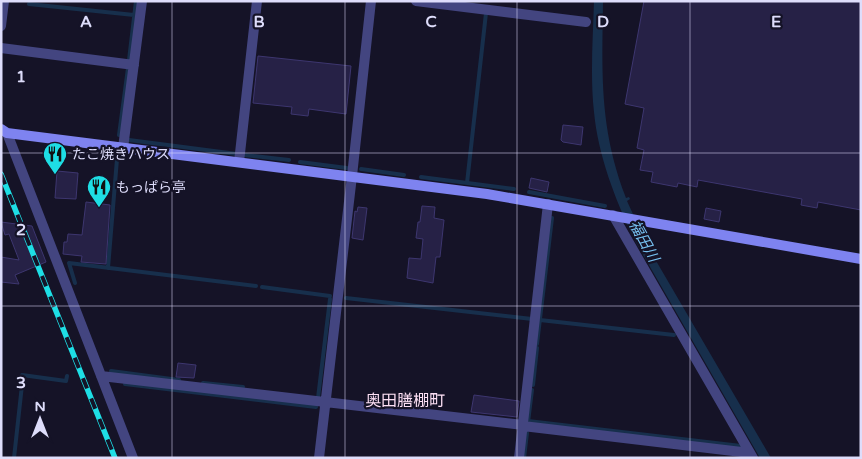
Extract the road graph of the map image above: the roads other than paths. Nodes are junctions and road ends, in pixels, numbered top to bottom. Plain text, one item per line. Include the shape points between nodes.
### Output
1 (4, 1) edge
2 (142, 1) edge
3 (257, 1) edge
4 (370, 1) edge
5 (416, 1) edge
6 (586, 22) dead end
7 (1, 26) edge
8 (1, 48) edge
9 (134, 65) junction
10 (4, 131) edge
11 (124, 148) junction
12 (239, 162) junction
13 (352, 176) junction
14 (548, 204) junction
15 (615, 215) junction
16 (861, 259) edge
17 (101, 376) junction
18 (326, 402) junction
19 (523, 426) junction
20 (752, 455) edge
21 (133, 458) edge
22 (319, 458) edge
23 (519, 458) edge

1 - 7 street
2 - 9 street
3 - 12 street
4 - 13 street
5 - 6 street
8 - 9 street
9 - 11 street
10 - 11 street
10 - 17 street
11 - 12 street
12 - 13 street
13 - 14 street
13 - 18 street
14 - 15 street
14 - 19 street
15 - 16 street
15 - 20 street
17 - 18 street
17 - 21 street
18 - 19 street
18 - 22 street
19 - 20 street
19 - 23 street

